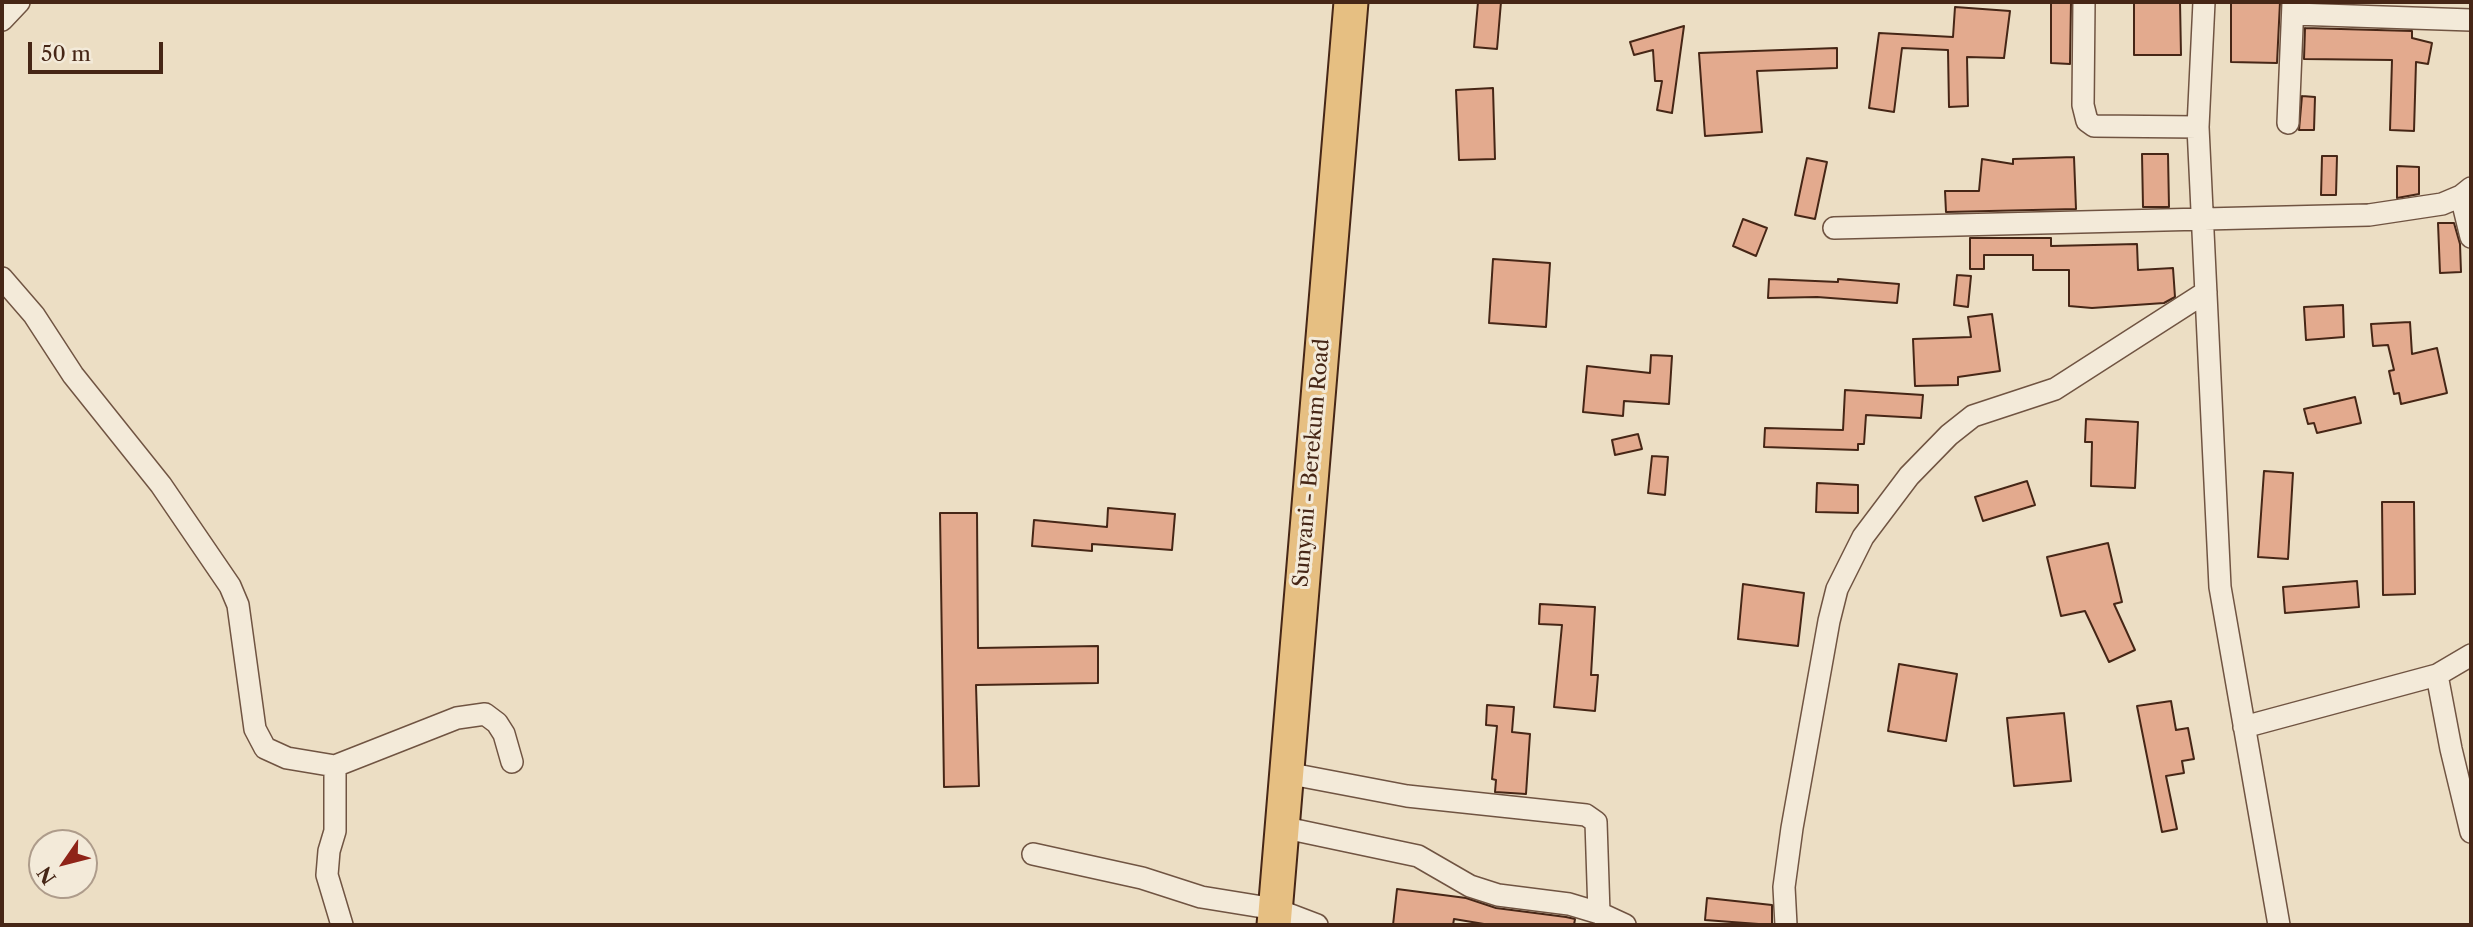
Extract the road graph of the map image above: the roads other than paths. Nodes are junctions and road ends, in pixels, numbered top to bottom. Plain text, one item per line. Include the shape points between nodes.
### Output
1 (19, 2) edge
2 (1351, 2) edge
3 (2084, 2) edge
4 (2204, 2) edge
5 (2294, 8) edge
6 (2, 20) edge
7 (2471, 20) edge
8 (2288, 123) dead end
9 (2198, 127) junction
10 (2466, 192) edge
11 (2202, 221) junction
12 (1834, 228) dead end
13 (2471, 237) edge
14 (2, 278) edge
15 (2206, 292) junction
16 (2471, 655) edge
17 (2437, 675) junction
18 (2244, 727) junction
19 (512, 762) dead end
20 (335, 766) junction
21 (1286, 773) junction
22 (1281, 827) junction
23 (2471, 832) edge
24 (1032, 854) dead end
25 (1600, 913) junction
26 (1275, 917) edge
27 (342, 925) edge
28 (1317, 925) edge
29 (1625, 925) edge
30 (1786, 925) edge
31 (2279, 925) edge

1 - 6 street
2 - 21 main road, Sunyani - Berekum Road
3 - 9 street via 2083,106 2087,121 2094,126
4 - 9 street
5 - 7 street
5 - 8 street
9 - 11 street
10 - 11 street via 2442,204 2369,215
10 - 13 street
11 - 12 street
11 - 15 street
14 - 20 street via 161,485 230,586 238,605 259,742 275,755
15 - 18 street via 2220,587
15 - 30 street via 2055,389 1973,416 1909,476 1863,537 1837,589 1829,621 1792,828 1784,887
16 - 17 street
17 - 18 street
17 - 23 street
18 - 31 street
19 - 20 street via 504,734 485,715 457,718
20 - 27 street via 335,831 327,875
21 - 22 main road, Sunyani - Berekum Road
21 - 25 street via 1407,796 1586,815 1596,822
22 - 25 street via 1418,856 1470,886 1498,895
22 - 26 main road, Sunyani - Berekum Road
24 - 26 street via 1142,878
25 - 29 street
26 - 28 street

